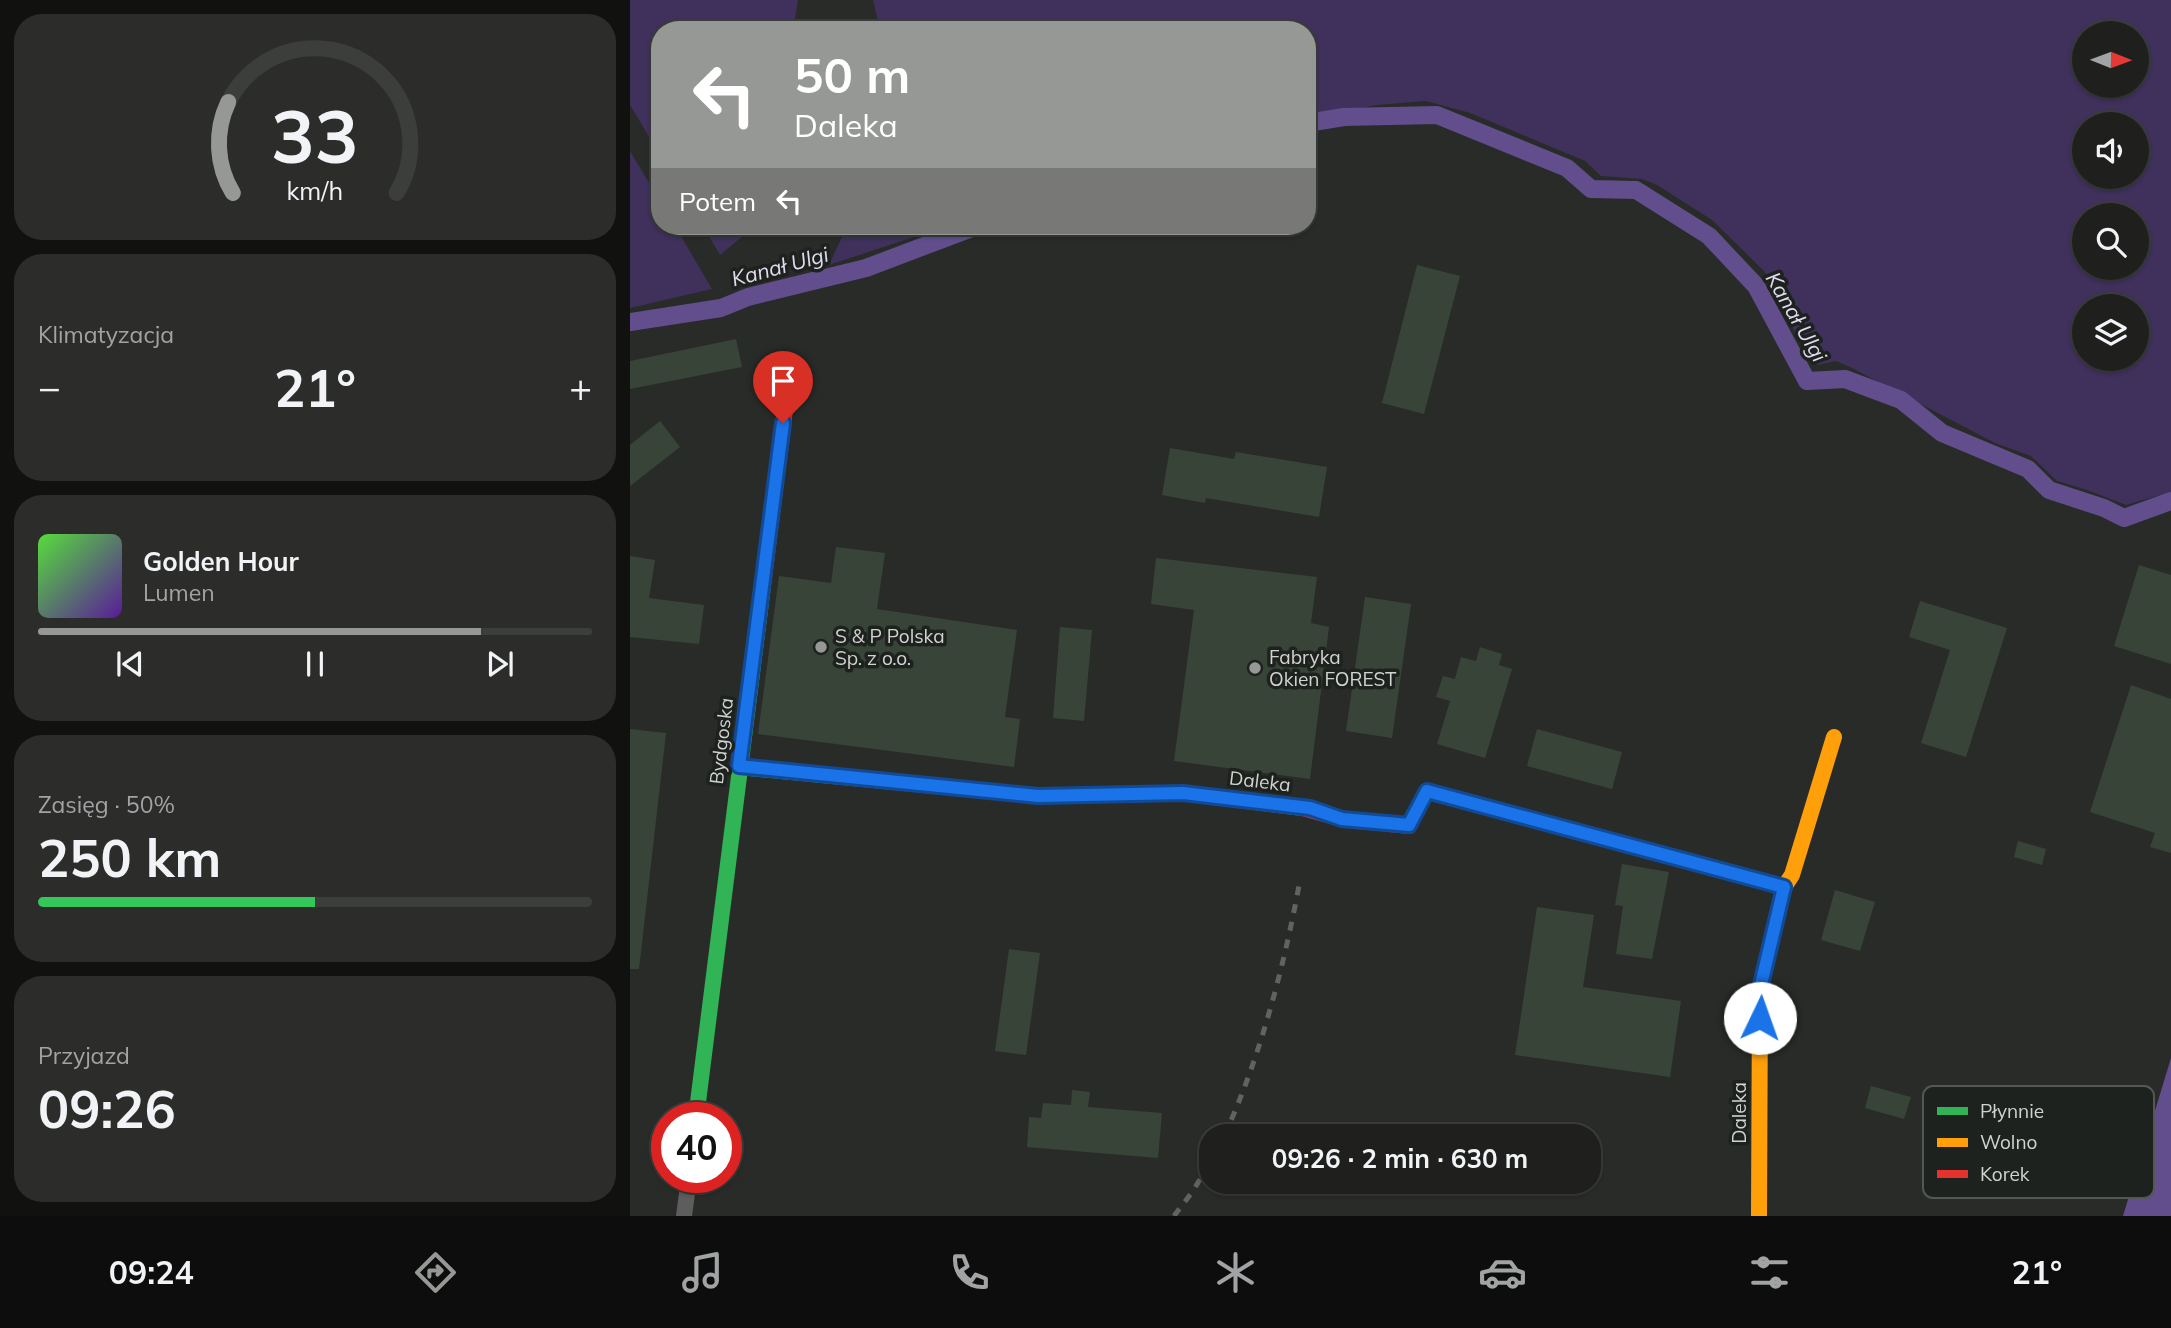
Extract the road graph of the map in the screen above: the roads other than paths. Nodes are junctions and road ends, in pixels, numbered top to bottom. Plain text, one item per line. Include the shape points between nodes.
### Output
1 (790, 370) dead end
2 (1834, 737) dead end
3 (739, 766) junction
4 (1784, 887) junction
5 (698, 1102) edge
6 (687, 1193) edge
7 (684, 1216) edge
8 (1759, 1216) edge

1 - 3 street, Bydgoska
2 - 4 street, Daleka via 1792,875
3 - 4 street, Daleka via 1038,796 1183,793 1409,825 1427,791
3 - 5 street, Bydgoska
4 - 8 street, Daleka via 1760,989
6 - 7 street

